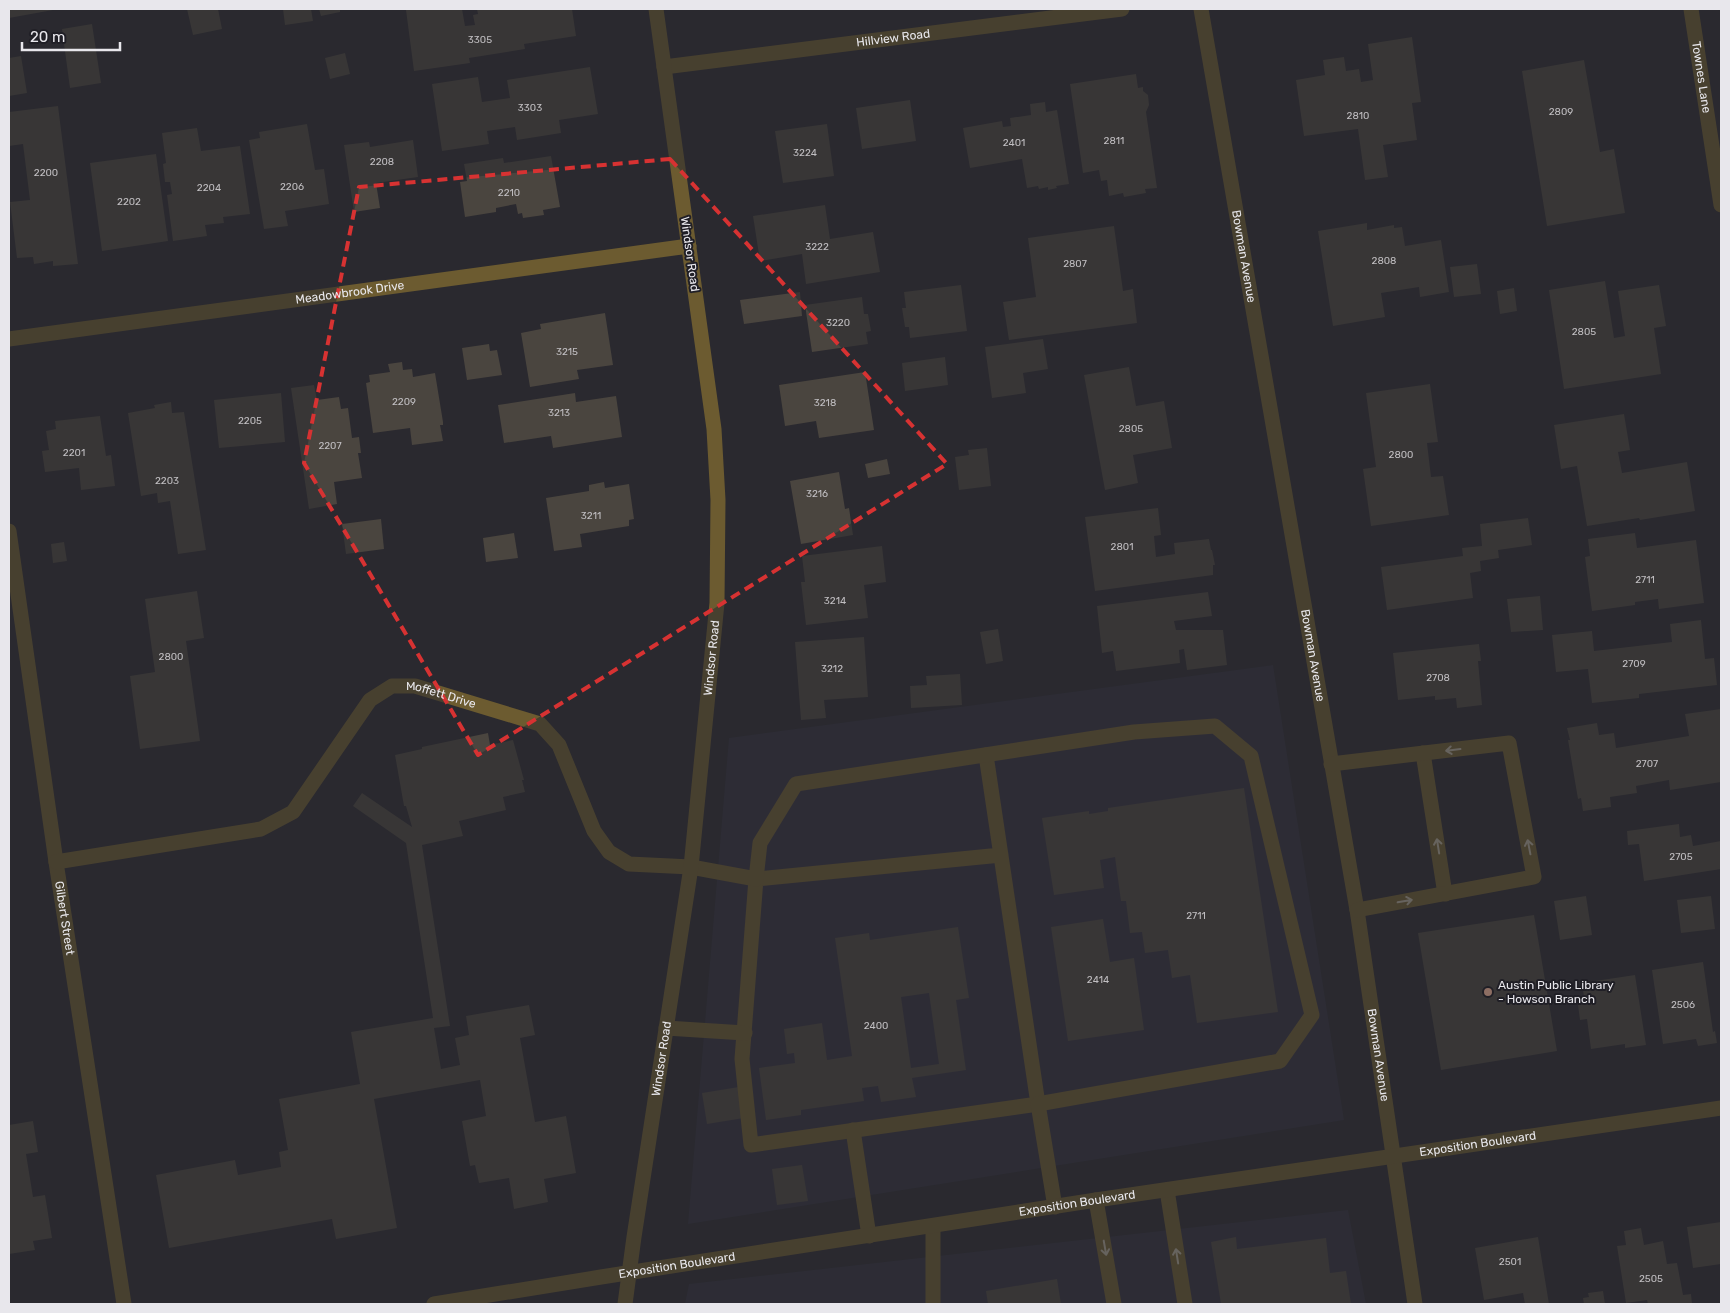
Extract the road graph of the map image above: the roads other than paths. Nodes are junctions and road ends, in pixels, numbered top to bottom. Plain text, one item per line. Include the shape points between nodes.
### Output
1 (656, 9) edge
2 (1122, 9) edge
3 (1201, 9) edge
4 (1691, 9) edge
5 (664, 67) junction
6 (1721, 205) edge
7 (689, 246) junction
8 (9, 339) edge
9 (9, 531) edge
10 (1423, 753) junction
11 (986, 755) junction
12 (1331, 764) junction
13 (1001, 855) junction
14 (56, 862) junction
15 (691, 867) junction
16 (756, 879) junction
17 (1445, 894) junction
18 (1356, 910) junction
19 (666, 1028) junction
20 (745, 1034) junction
21 (1038, 1104) junction
22 (1721, 1108) edge
23 (853, 1130) junction
24 (1393, 1155) junction
25 (1167, 1190) junction
26 (1096, 1200) junction
27 (1055, 1207) junction
28 (933, 1226) junction
29 (870, 1236) junction
30 (629, 1273) junction
31 (124, 1304) edge
32 (434, 1304) edge
33 (625, 1304) edge
34 (933, 1304) edge
35 (1114, 1304) edge
36 (1185, 1304) edge
37 (1415, 1304) edge

1 - 5 street, Windsor Road
2 - 5 street, Hillview Road
3 - 12 street, Bowman Avenue
4 - 6 street, Townes Lane
5 - 7 street, Windsor Road
7 - 8 street, Meadowbrook Drive
7 - 15 street, Windsor Road via 714,429 718,500 717,603
9 - 14 street, Gilbert Street
10 - 12 street
17 -> 10 street
17 -> 10 street via 1534,877 1509,743
11 - 13 street
11 - 16 street via 796,784 760,843
11 - 21 street via 1134,732 1215,726 1251,756 1312,1015 1280,1061
12 - 18 street, Bowman Avenue
13 - 16 street, Moffett Drive
13 - 21 street
14 - 15 street, Moffett Drive via 260,829 293,812 370,700 392,686 415,686 540,724 558,745 594,831 609,852 629,864
14 - 31 street, Gilbert Street
15 - 16 street, Moffett Drive
15 - 19 street, Windsor Road
16 - 20 street
18 -> 17 street
18 - 24 street, Bowman Avenue
19 - 20 street
19 - 30 street, Windsor Road
20 - 23 street via 742,1059 751,1145
21 - 23 street
21 - 27 street
22 - 24 street, Exposition Boulevard
23 - 29 street
24 - 25 street, Exposition Boulevard
24 - 37 street, Bowman Avenue
25 - 26 street, Exposition Boulevard
36 -> 25 street
26 - 27 street, Exposition Boulevard
26 -> 35 street
27 - 28 street, Exposition Boulevard
28 - 29 street, Exposition Boulevard
28 - 34 street
29 - 30 street, Exposition Boulevard
30 - 32 street, Exposition Boulevard
30 - 33 street, Windsor Road

